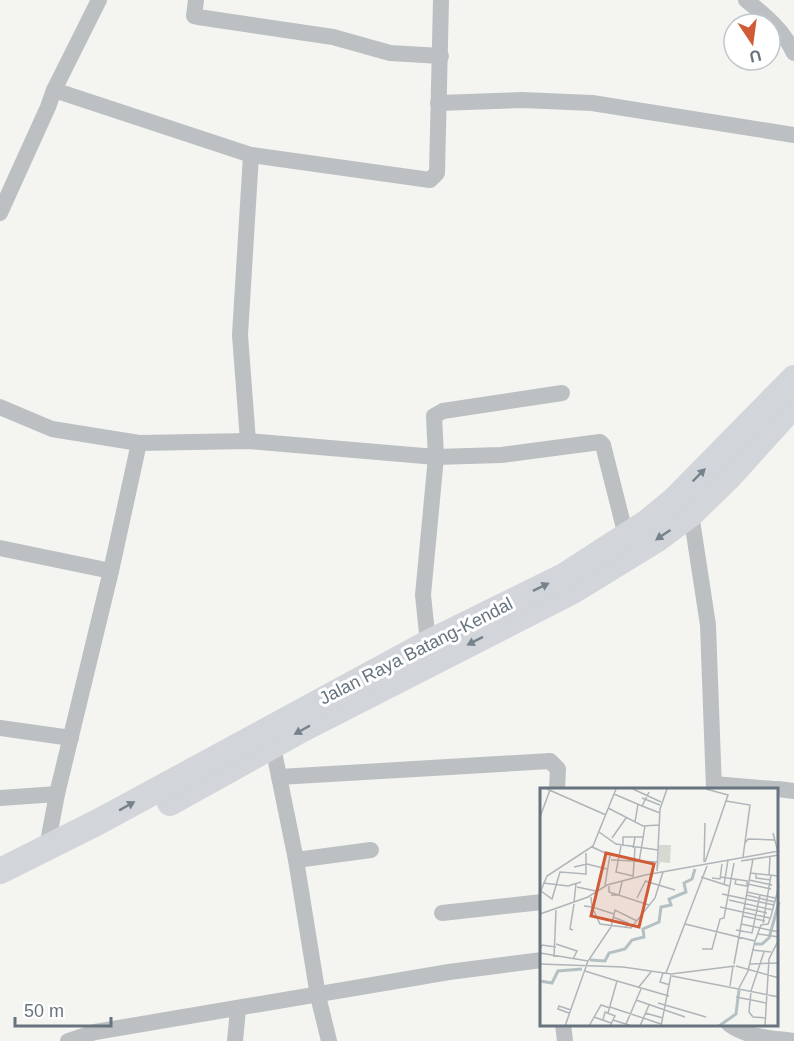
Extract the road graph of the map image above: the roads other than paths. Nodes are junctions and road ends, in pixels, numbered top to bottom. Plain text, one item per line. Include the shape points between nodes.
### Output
1 (99, 0) edge
2 (196, 0) edge
3 (441, 0) edge
4 (746, 0) edge
5 (794, 53) edge
6 (441, 56) junction
7 (54, 90) junction
8 (438, 103) junction
9 (794, 135) edge
10 (251, 155) junction
11 (0, 213) edge
12 (794, 378) edge
13 (562, 393) dead end
14 (794, 405) edge
15 (0, 407) edge
16 (248, 441) junction
17 (140, 442) junction
18 (436, 457) junction
19 (691, 514) junction
20 (626, 536) junction
21 (0, 548) edge
22 (111, 571) junction
23 (428, 643) junction
24 (0, 728) edge
25 (71, 738) junction
26 (273, 747) junction
27 (227, 761) junction
28 (279, 777) junction
29 (714, 786) edge
30 (557, 788) edge
31 (755, 788) edge
32 (779, 789) edge
33 (794, 791) edge
34 (57, 794) junction
35 (0, 798) edge
36 (47, 847) junction
37 (371, 850) dead end
38 (296, 860) junction
39 (0, 871) edge
40 (0, 889) edge
41 (540, 902) edge
42 (442, 913) dead end
43 (540, 960) edge
44 (318, 996) junction
45 (238, 1009) junction
46 (563, 1026) edge
47 (732, 1026) edge
48 (68, 1041) edge
49 (235, 1041) edge
50 (329, 1041) edge
51 (565, 1041) edge
52 (794, 1041) edge

1 - 7 street
2 - 6 street via 194,16 333,37 390,53
3 - 6 street
4 - 5 street via 772,20
6 - 8 street
7 - 10 street
7 - 11 street
8 - 9 street via 592,103
8 - 10 street via 437,173 430,180
10 - 16 street via 240,335
20 -> 12 highway, Jalan Raya Batang-Kendal via 674,500
13 - 18 street via 437,413
14 - 19 highway, Jalan Raya Batang-Kendal
15 - 17 street via 52,429
16 - 17 street
16 - 18 street
17 - 22 street
18 - 20 street via 501,455 600,442
18 - 23 street via 423,596
19 -> 26 highway, Jalan Raya Batang-Kendal via 573,591
19 - 29 street via 708,625
23 -> 20 highway, Jalan Raya Batang-Kendal via 564,576
21 - 22 street
22 - 25 street
23 - 27 highway, Jalan Raya Batang-Kendal
24 - 25 street
25 - 34 street
26 - 27 highway, Jalan Raya Batang-Kendal
26 - 28 street
36 -> 27 highway, Jalan Raya Batang-Kendal
27 - 40 highway, Jalan Raya Batang-Kendal via 106,837
28 - 30 street via 550,761 558,769
28 - 38 street
29 - 31 street
32 - 33 street
34 - 35 street
34 - 36 street
36 - 39 highway, Jalan Raya Batang-Kendal
37 - 38 street
38 - 44 street
41 - 42 street
43 - 44 street
44 - 45 street
44 - 50 street
45 - 48 street via 95,1032
45 - 49 street
46 - 51 street
47 - 52 street via 753,1036

